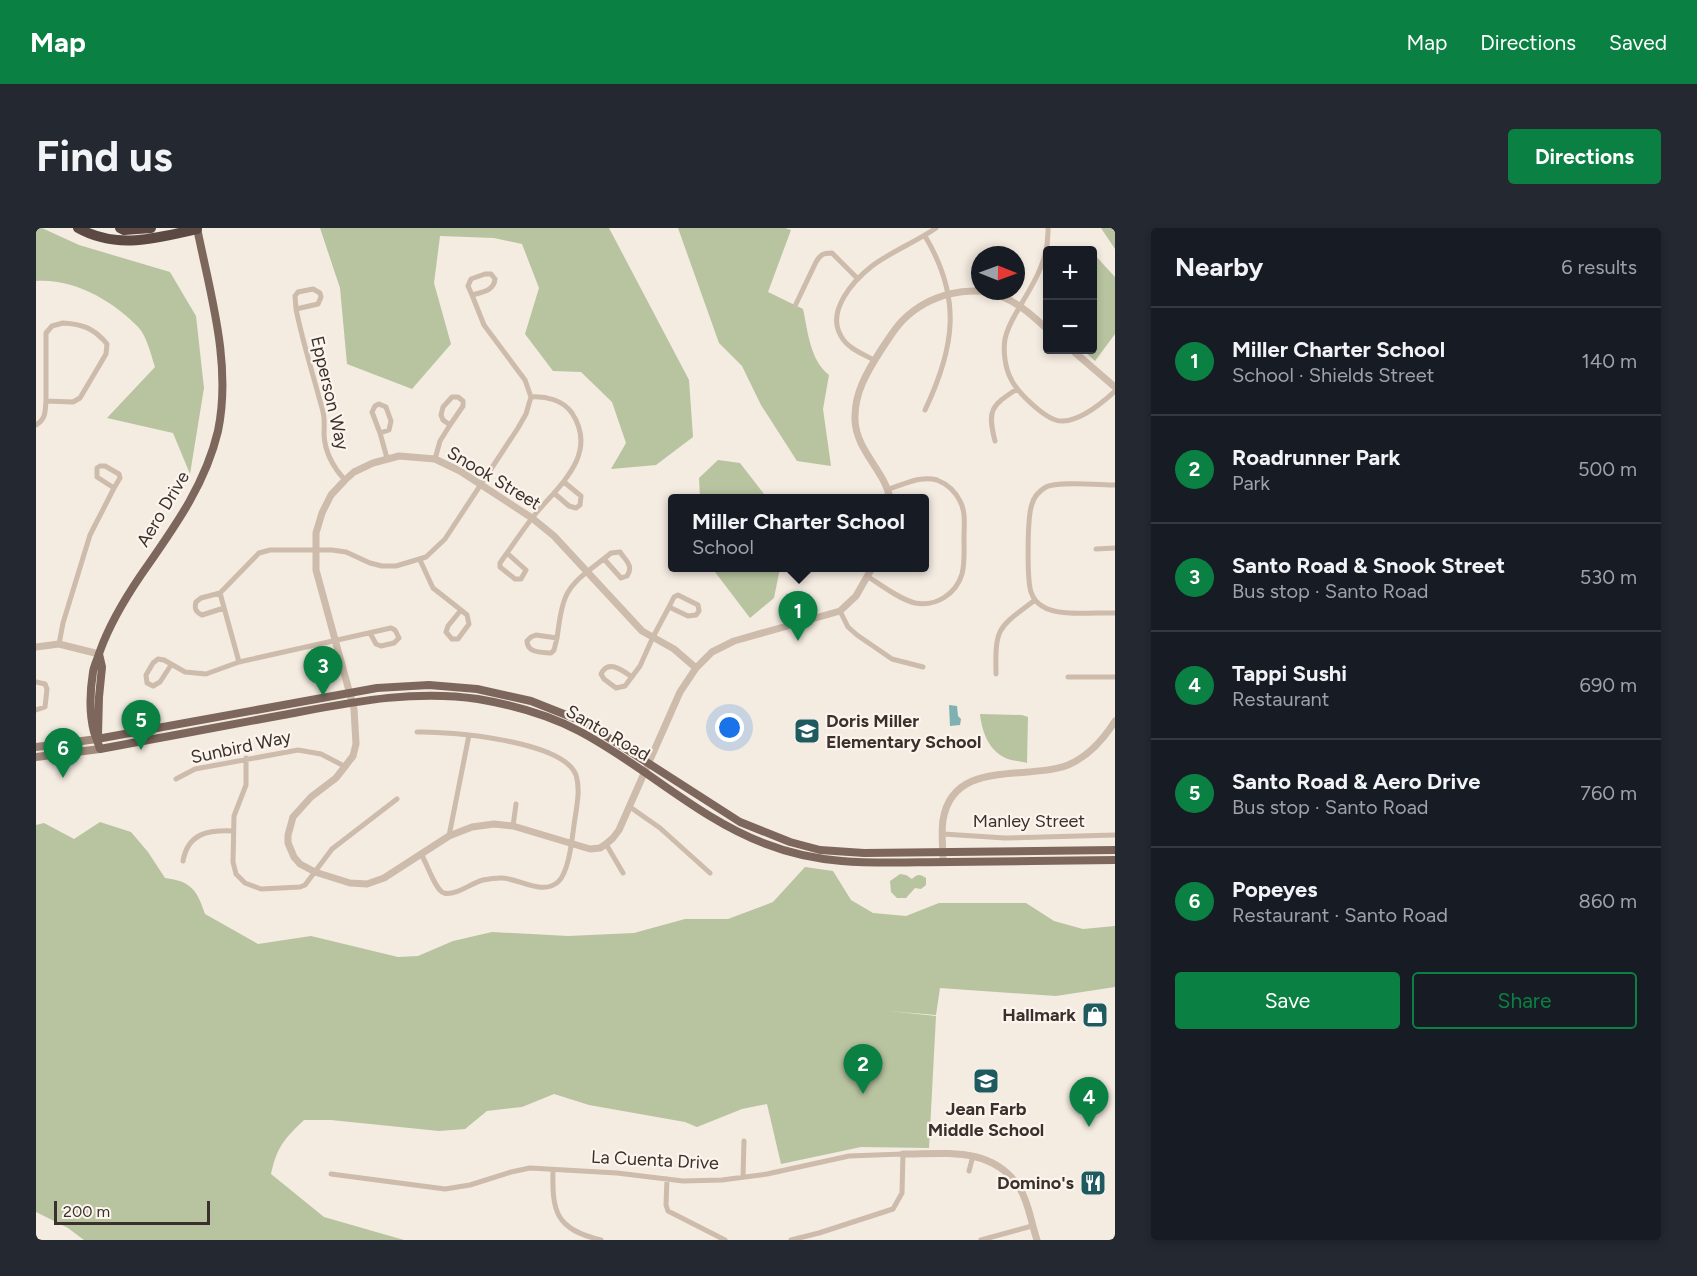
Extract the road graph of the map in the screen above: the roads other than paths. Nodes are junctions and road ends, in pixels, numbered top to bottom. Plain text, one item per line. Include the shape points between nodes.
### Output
1 (78, 228) edge
2 (120, 228) edge
3 (151, 228) edge
4 (936, 228) edge
5 (1048, 228) edge
6 (197, 229) edge
7 (925, 236) junction
8 (858, 279) junction
9 (948, 293) junction
10 (472, 295) junction
11 (795, 306) dead end
12 (1020, 306) junction
13 (297, 309) junction
14 (1043, 326) edge
15 (1077, 354) edge
16 (874, 360) junction
17 (1115, 387) edge
18 (1017, 388) junction
19 (1115, 391) edge
20 (531, 396) junction
21 (46, 401) junction
22 (925, 410) dead end
23 (36, 424) edge
24 (450, 425) junction
25 (380, 433) junction
26 (994, 441) dead end
27 (387, 458) junction
28 (435, 459) junction
29 (345, 480) junction
30 (564, 482) junction
31 (482, 484) junction
32 (1115, 484) edge
33 (114, 488) junction
34 (888, 489) junction
35 (554, 493) junction
36 (889, 494) edge
37 (532, 518) junction
38 (314, 549) junction
39 (1096, 549) dead end
40 (1115, 549) edge
41 (507, 553) junction
42 (604, 559) junction
43 (420, 560) junction
44 (588, 572) junction
45 (869, 572) edge
46 (867, 576) junction
47 (220, 593) junction
48 (1035, 600) junction
49 (669, 607) junction
50 (224, 608) junction
51 (461, 609) junction
52 (840, 611) junction
53 (1115, 613) edge
54 (370, 633) junction
55 (653, 637) junction
56 (556, 638) junction
57 (336, 641) junction
58 (59, 644) junction
59 (36, 647) edge
60 (99, 654) junction
61 (239, 662) junction
62 (171, 665) junction
63 (923, 667) dead end
64 (696, 668) junction
65 (996, 674) dead end
66 (632, 676) junction
67 (1068, 677) dead end
68 (1115, 677) edge
69 (36, 682) edge
70 (350, 693) junction
71 (352, 703) junction
72 (36, 710) edge
73 (1115, 721) edge
74 (417, 732) dead end
75 (1112, 733) edge
76 (469, 735) junction
77 (97, 739) junction
78 (36, 747) edge
79 (99, 749) junction
80 (36, 758) edge
81 (246, 758) junction
82 (649, 763) junction
83 (346, 767) junction
84 (645, 772) junction
85 (176, 779) dead end
86 (397, 798) dead end
87 (516, 804) dead end
88 (630, 807) junction
89 (513, 826) junction
90 (233, 831) junction
91 (943, 834) junction
92 (1115, 835) edge
93 (449, 836) junction
94 (606, 844) junction
95 (572, 845) junction
96 (1115, 850) edge
97 (943, 851) junction
98 (422, 854) junction
99 (1115, 860) edge
100 (183, 861) dead end
101 (943, 862) junction
102 (315, 873) junction
103 (624, 873) dead end
104 (710, 873) dead end
105 (744, 1142) dead end
106 (903, 1154) junction
107 (973, 1156) junction
108 (553, 1170) junction
109 (969, 1171) dead end
110 (331, 1174) dead end
111 (743, 1177) junction
112 (667, 1179) junction
113 (1032, 1226) junction
114 (601, 1240) edge
115 (725, 1240) edge
116 (792, 1240) edge
117 (981, 1240) edge
118 (1037, 1240) edge

1 - 6 highway via 102,239 126,242
2 - 3 highway
4 - 7 street
5 - 12 street via 1042,266
6 - 60 main road, Aero Drive via 219,341 222,393 218,429 200,484 119,608
7 - 8 street via 872,266
7 - 9 street via 939,260
8 - 11 street via 832,254 824,253
8 - 16 street via 839,305 836,321 844,341
9 - 12 street via 976,291
9 - 16 street via 902,320
9 - 22 street via 951,329 944,366
10 - 10 street via 492,288 495,279 491,274 471,279 468,286
10 - 20 street via 484,325 521,374
12 - 14 street
12 - 18 street via 1005,340 1007,372
13 - 13 street via 318,304 320,293 313,289 298,292
13 - 29 street, Epperson Way via 324,415 327,454
15 - 17 street
16 - 34 street via 855,400 855,422 861,445
18 - 19 street via 1044,414 1063,422 1095,407
18 - 26 street via 992,412
20 - 30 street via 559,401 578,423 581,447
20 - 31 street via 526,414
21 - 21 street via 46,333 63,323 90,328 107,344 106,354 80,398 73,402
21 - 23 street via 42,421
24 - 24 street via 462,406 458,397 448,399 441,415
24 - 28 street
25 - 25 street via 389,430 391,421 386,407 380,404 372,412
25 - 27 street
27 - 28 street, Snook Street
27 - 29 street, Snook Street
28 - 31 street, Snook Street
29 - 38 street, Snook Street via 322,513
30 - 35 street
30 - 35 street via 581,496 580,505 569,506
31 - 37 street, Snook Street
31 - 43 street via 438,548
32 - 48 street via 1051,485 1033,502 1029,584
33 - 33 street via 119,474 105,466 97,468 97,477
33 - 58 street via 90,535
34 - 36 street
34 - 46 street via 918,479 935,479 955,492 964,515 962,573 958,585 942,600 918,604
35 - 37 street
37 - 41 street
37 - 44 street, Snook Street
38 - 43 street via 346,552 382,566
38 - 47 street via 259,553
38 - 57 street, Snook Street
39 - 40 street
41 - 41 street via 500,567 521,579 526,570
42 - 42 street via 621,578 630,572 620,552
42 - 44 street
43 - 51 street via 433,588
44 - 55 street, Snook Street via 642,631
44 - 56 street via 566,594
45 - 46 street
46 - 52 street via 856,596
47 - 50 street
47 - 50 street via 201,598 195,608 202,615
48 - 53 street via 1052,611
48 - 65 street via 1000,629
49 - 49 street via 688,616 699,611 698,605 681,595 674,597
49 - 55 street
50 - 61 street
51 - 51 street via 446,632 452,639 458,639 470,624
52 - 63 street via 857,636 892,659
52 - 64 street via 734,640 712,652
54 - 54 street via 381,646 394,644 399,638 391,628
54 - 57 street
55 - 64 street, Snook Street
55 - 66 street
56 - 56 street via 536,635 526,644 531,650 551,653
57 - 61 street
57 - 70 street, Snook Street
58 - 59 street
58 - 60 street
60 - 77 main road, Aero Drive via 102,667
61 - 62 street via 206,674 185,672
62 - 62 street via 158,659 146,675 147,683 153,686 160,682
64 - 82 street via 680,692
66 - 66 street via 609,666 602,674 622,689
67 - 68 street
69 - 72 street via 47,688 45,707
70 - 71 street, Snook Street
70 - 77 main road, Santo Road
70 - 82 main road, Santo Road via 429,685 494,692 531,701 584,722
71 - 79 main road, Santo Road
71 - 83 street, Snook Street via 357,734
71 - 84 main road, Santo Road via 430,695 498,703 579,731
73 - 75 street
74 - 76 street
75 - 91 street via 1085,756 1054,770 991,774 963,786 947,808
76 - 93 street
76 - 95 street via 519,744 572,768 578,785
77 - 78 main road, Santo Road
77 - 79 main road, Aero Drive
79 - 80 main road, Santo Road
81 - 83 street, Sunbird Way via 303,750
81 - 85 street, Sunbird Way via 195,770
81 - 90 street via 246,785 234,816
82 - 84 street
82 - 97 main road, Santo Road via 740,822 790,842 837,852
83 - 102 street, Snook Street via 305,803 289,826 288,843 294,858
84 - 88 street
84 - 101 main road, Santo Road via 737,832 789,853 835,862
86 - 102 street via 332,849
87 - 89 street
88 - 94 street via 619,830
88 - 104 street
89 - 93 street via 472,827
89 - 95 street
90 - 100 street via 211,831 198,836 188,846
90 - 102 street via 233,862 236,874 245,883 261,889 300,887
91 - 92 street, Manley Street via 1005,838
91 - 97 street
93 - 98 street
94 - 95 street via 590,849
94 - 103 street
95 - 98 street via 561,878 540,888 510,878 493,878 445,893 438,888
96 - 97 main road, Santo Road
97 - 101 street
98 - 102 street via 367,884
99 - 101 main road, Santo Road
105 - 111 street
106 - 107 street, La Cuenta Drive
106 - 111 street, La Cuenta Drive via 849,1156
106 - 116 street via 902,1193 893,1209
107 - 109 street
107 - 113 street, La Cuenta Drive via 1005,1171 1025,1200
108 - 110 street, La Cuenta Drive via 530,1168 446,1189
108 - 112 street, La Cuenta Drive
108 - 114 street via 552,1198 564,1222 585,1236
111 - 112 street, La Cuenta Drive
112 - 115 street via 668,1211
113 - 117 street
113 - 118 street, La Cuenta Drive

